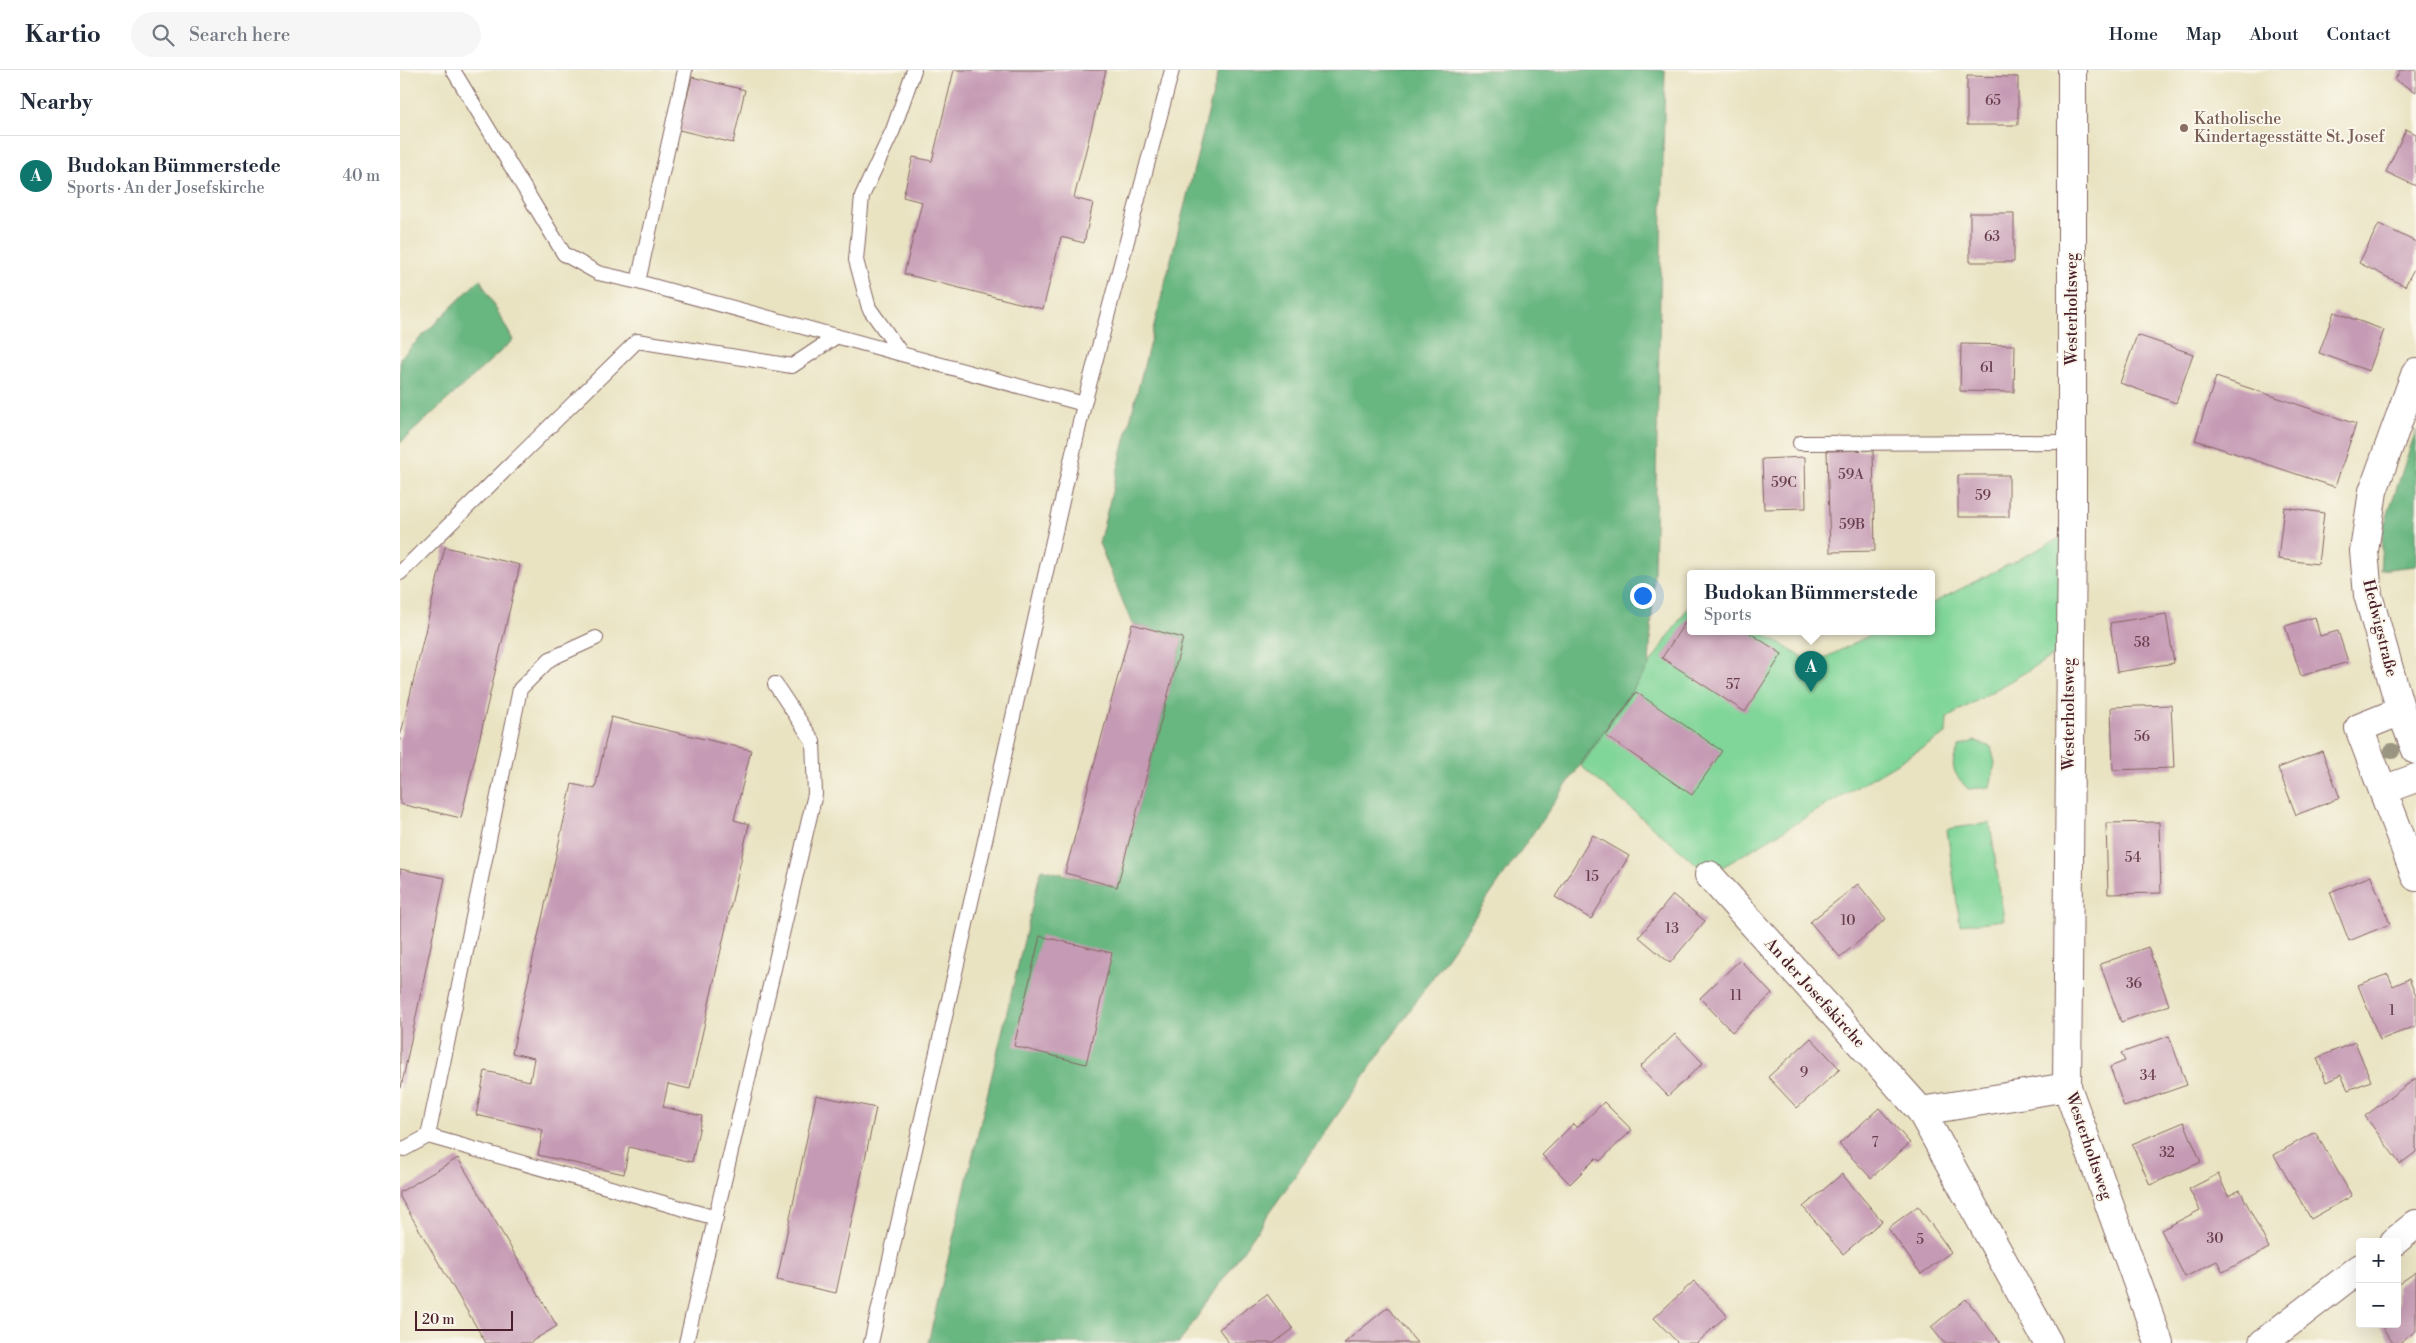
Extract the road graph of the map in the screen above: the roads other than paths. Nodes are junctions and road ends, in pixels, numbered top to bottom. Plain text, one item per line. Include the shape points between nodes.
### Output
1 (453, 70) edge
2 (685, 70) edge
3 (914, 70) edge
4 (1172, 70) edge
5 (2072, 70) edge
6 (638, 282) junction
7 (837, 336) junction
8 (901, 353) junction
9 (2416, 372) edge
10 (1084, 404) junction
11 (2072, 442) junction
12 (1800, 443) dead end
13 (400, 573) edge
14 (596, 638) dead end
15 (775, 684) dead end
16 (2401, 711) junction
17 (2416, 750) edge
18 (2416, 778) edge
19 (2383, 790) junction
20 (1709, 875) dead end
21 (2416, 876) edge
22 (2067, 1087) junction
23 (1921, 1110) junction
24 (428, 1136) junction
25 (400, 1148) edge
26 (716, 1218) junction
27 (2416, 1224) edge
28 (2399, 1238) edge
29 (2356, 1271) edge
30 (686, 1343) edge
31 (871, 1343) edge
32 (2048, 1343) edge
33 (2159, 1343) edge
34 (2263, 1343) edge

1 - 6 lane via 564,254 598,273
2 - 6 lane
3 - 8 lane via 893,130 862,196 856,260 869,308
4 - 10 lane
5 - 11 street, Westerholtsweg
6 - 7 lane
7 - 8 lane
7 - 13 lane via 792,366 637,342
8 - 10 lane
9 - 16 street, Hedwigstraße via 2373,491 2364,551 2368,595
10 - 31 lane
11 - 12 lane
11 - 22 street, Westerholtsweg
14 - 24 lane via 550,659 520,689
15 - 26 lane via 813,741 815,794
16 - 17 street, Hedwigstraße
16 - 19 street via 2359,728
18 - 19 street
19 - 21 street
20 - 23 street, An der Josefskirche
22 - 23 street
22 - 33 street, Westerholtsweg
23 - 32 street, An der Josefskirche
24 - 25 lane
24 - 26 lane
26 - 30 lane
27 - 28 street
29 - 34 street

